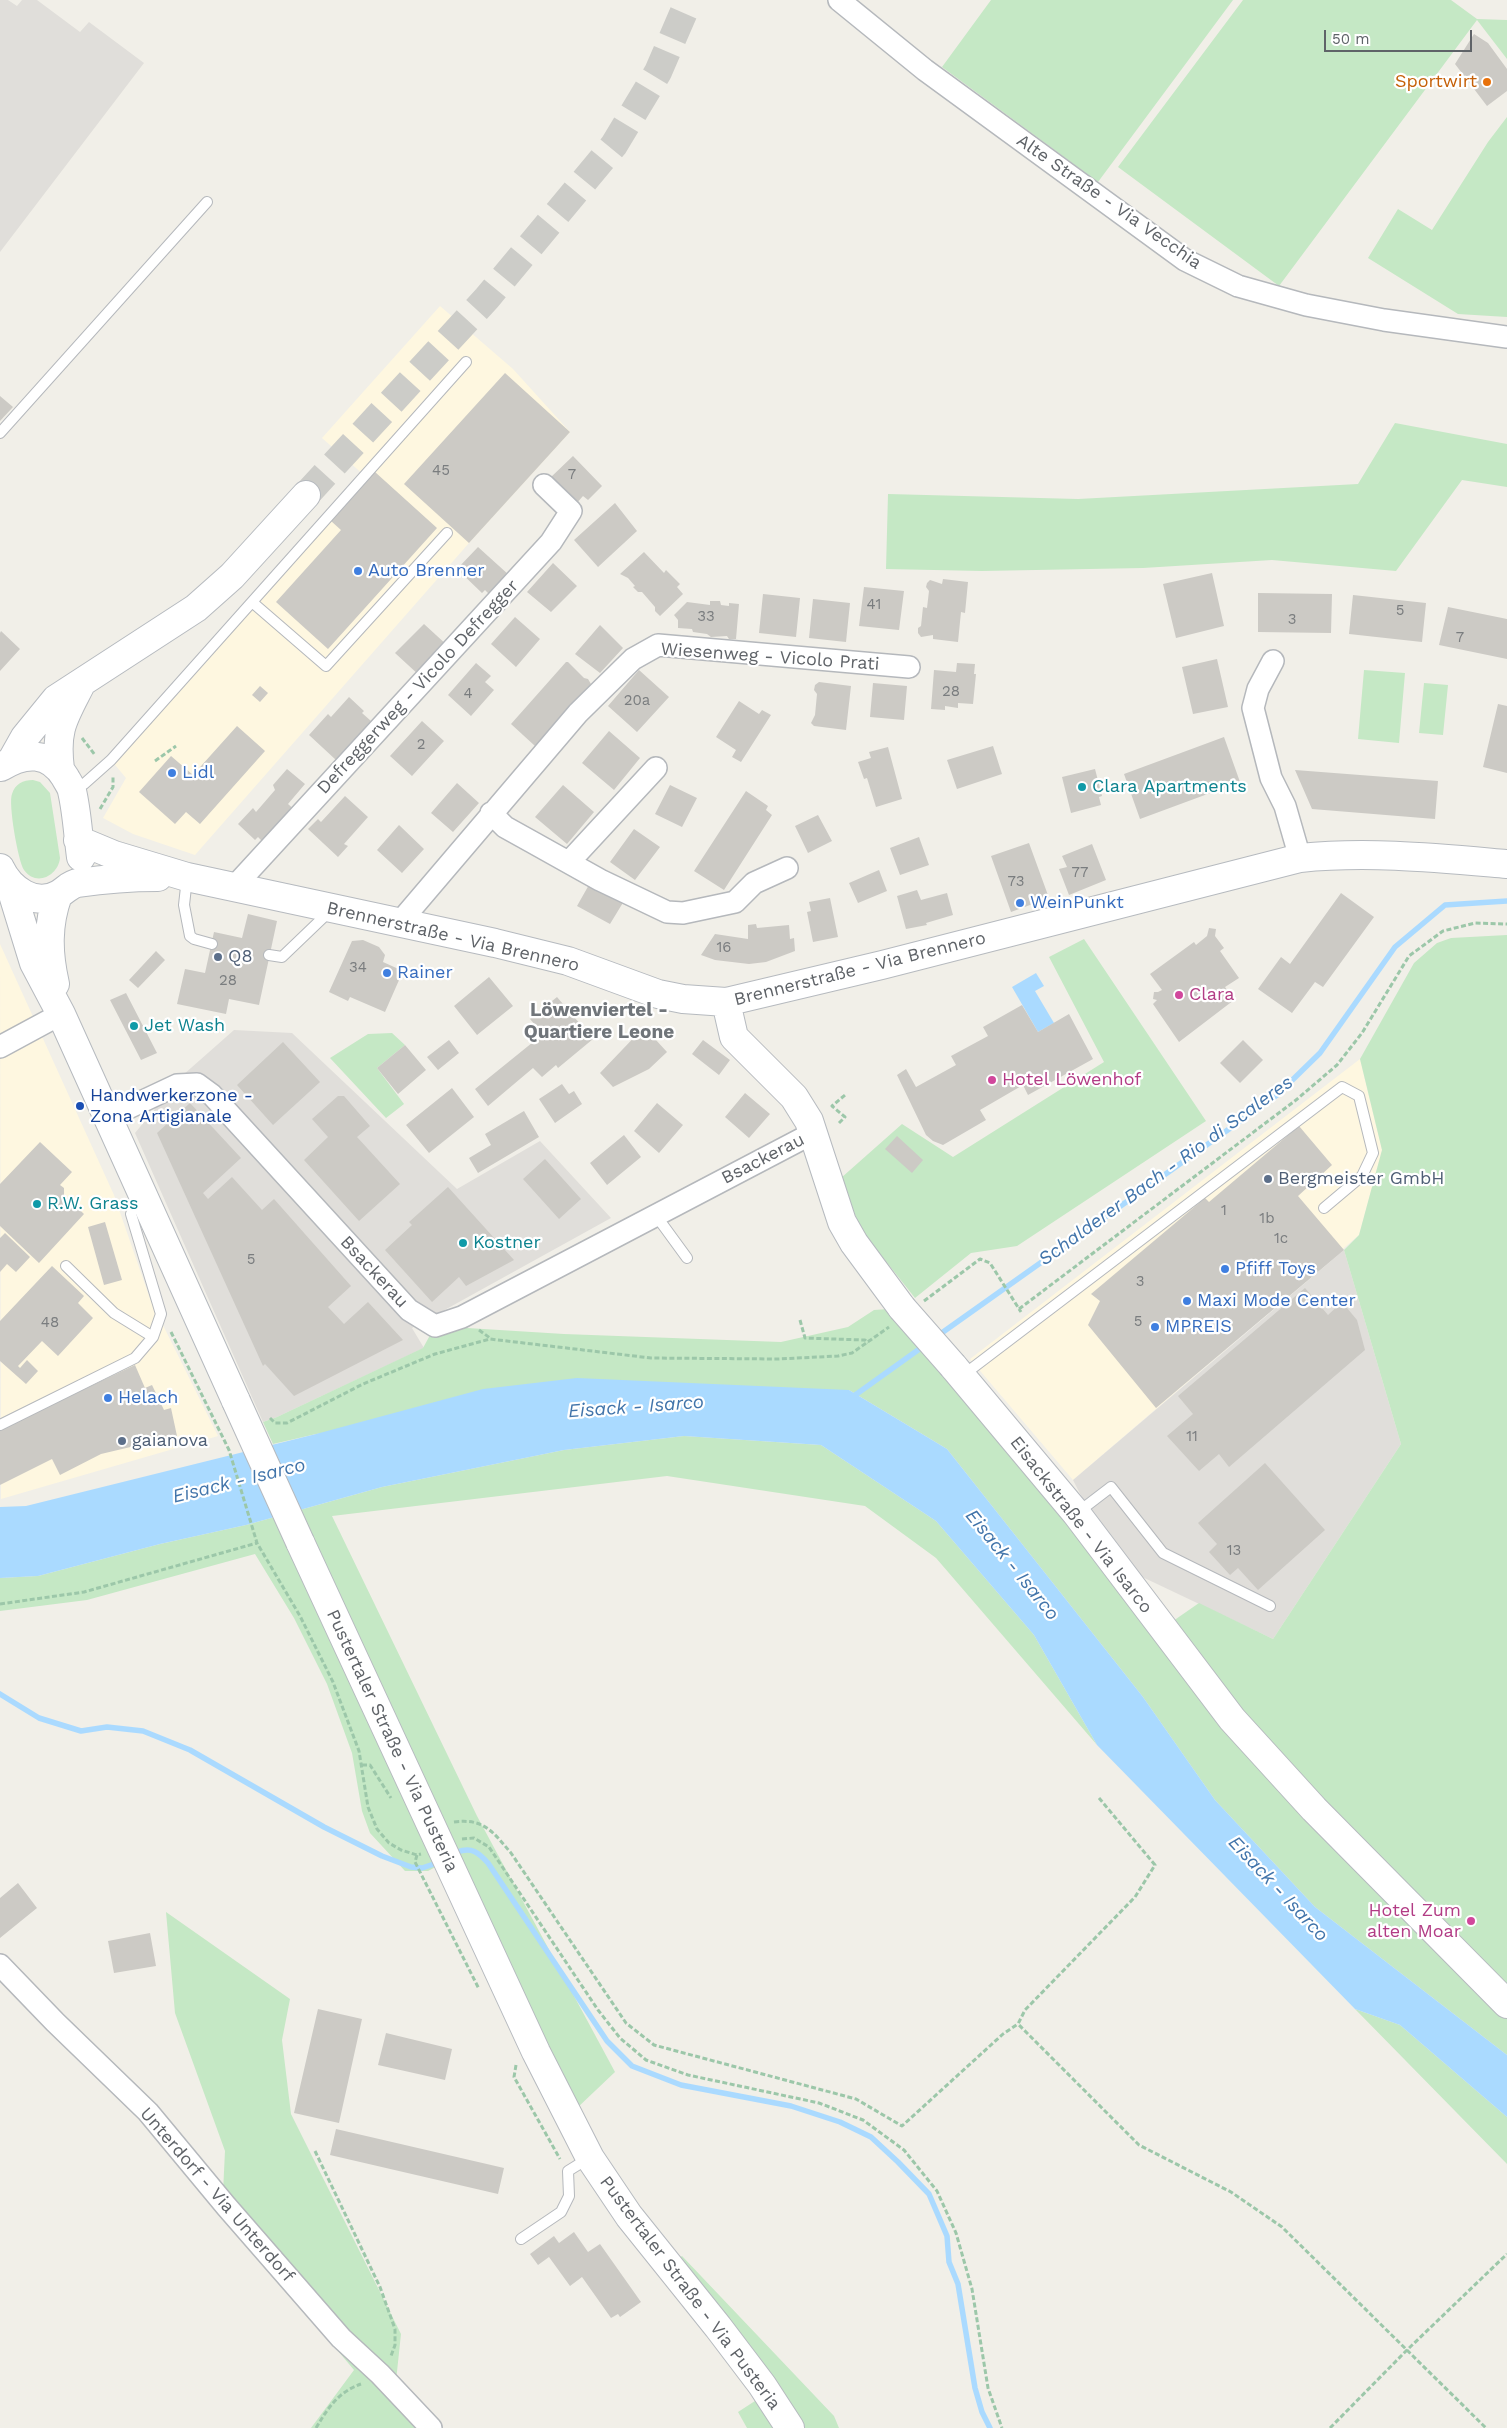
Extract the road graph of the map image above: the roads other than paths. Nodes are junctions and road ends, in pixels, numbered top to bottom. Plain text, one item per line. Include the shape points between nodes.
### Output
1 (839, 0) edge
2 (207, 202) dead end
3 (1507, 337) edge
4 (466, 362) dead end
5 (0, 433) edge
6 (544, 485) dead end
7 (306, 494) tunnel mouth
8 (447, 534) dead end
9 (252, 602) junction
10 (1273, 661) dead end
11 (908, 667) dead end
12 (81, 684) junction
13 (6, 764) edge
14 (656, 768) dead end
15 (66, 779) junction
16 (492, 813) junction
17 (78, 840) junction
18 (1300, 858) junction
19 (568, 862) junction
20 (1507, 864) edge
21 (787, 868) dead end
22 (5, 876) edge
23 (188, 877) junction
24 (234, 887) junction
25 (65, 889) junction
26 (333, 909) junction
27 (400, 922) junction
28 (212, 944) dead end
29 (269, 955) dead end
30 (726, 1002) junction
31 (61, 1014) junction
32 (0, 1047) edge
33 (107, 1118) junction
34 (813, 1133) junction
35 (141, 1192) junction
36 (1324, 1208) dead end
37 (662, 1211) junction
38 (687, 1258) dead end
39 (66, 1266) dead end
40 (153, 1337) junction
41 (957, 1371) junction
42 (0, 1425) edge
43 (1076, 1513) junction
44 (1270, 1606) dead end
45 (0, 1965) edge
46 (1507, 2004) edge
47 (590, 2158) junction
48 (521, 2239) dead end
49 (431, 2428) edge
50 (790, 2428) edge

1 - 3 street, Alte Straße - Via Vecchia via 925,70 1178,254 1238,286 1306,305 1384,320
2 - 5 lane
4 - 9 lane
6 - 24 street, Defreggerweg - Vicolo Defregger via 572,511 551,542
7 - 12 main road via 232,576 196,608
8 - 9 lane via 326,666
9 - 15 lane via 105,767 84,784
10 - 18 street via 1258,689 1253,708 1271,778 1285,806
11 - 16 street, Wiesenweg - Vicolo Prati via 658,645 633,659 578,713
12 - 13 main road via 56,699
12 - 15 main road via 59,728 57,746
13 - 15 main road via 26,756 43,756
14 - 19 street
15 - 17 main road
16 - 19 street via 505,827
16 - 27 street, Wiesenweg - Vicolo Prati
17 - 23 main road, Brennerstraße - Via Brennero via 114,855
17 - 25 main road via 82,862
18 - 20 main road, Brennerstraße - Via Brennero via 1389,854
18 - 30 main road, Brennerstraße - Via Brennero
19 - 21 street via 654,907 683,913 735,902 754,883
22 - 25 main road, Brennerstraße - Via Brennero via 24,895 41,899
22 - 31 main road, Pustertaler Straße - Via Pusteria via 34,963
23 - 24 main road, Brennerstraße - Via Brennero
23 - 25 main road, Brennerstraße - Via Brennero via 111,878
23 - 28 lane via 184,905 190,936
24 - 26 main road, Brennerstraße - Via Brennero
25 - 31 main road, Pustertaler Straße - Via Pusteria via 51,913 50,959
26 - 27 main road, Brennerstraße - Via Brennero
26 - 29 lane via 282,957
27 - 30 main road, Brennerstraße - Via Brennero via 568,961 658,994
30 - 34 main road, Eisackstraße - Via Isarco via 734,1037 794,1097
31 - 32 street
31 - 33 main road, Pustertaler Straße - Via Pusteria
33 - 35 main road, Pustertaler Straße - Via Pusteria
33 - 37 street, Bsackerau via 177,1085 197,1084 212,1095 408,1310 435,1326 462,1317
34 - 37 street, Bsackerau
34 - 41 main road, Eisackstraße - Via Isarco, bridge via 842,1222 854,1243 904,1313
35 - 40 lane via 131,1214 161,1314
35 - 47 main road, Pustertaler Straße - Via Pusteria, bridge via 536,2052
36 - 41 lane via 1362,1176 1373,1153 1359,1096 1342,1087
37 - 38 lane via 660,1222
39 - 40 lane via 114,1313
40 - 42 lane via 135,1358
41 - 43 main road, Eisackstraße - Via Isarco
43 - 44 lane via 1111,1487 1163,1553
43 - 46 main road, Eisackstraße - Via Isarco via 1232,1719 1321,1816
45 - 49 street, Unterdorf - Via Unterdorf via 148,2112 341,2338
47 - 48 lane via 568,2171 570,2196 561,2212
47 - 50 main road, Pustertaler Straße - Via Pusteria via 629,2216 718,2327

